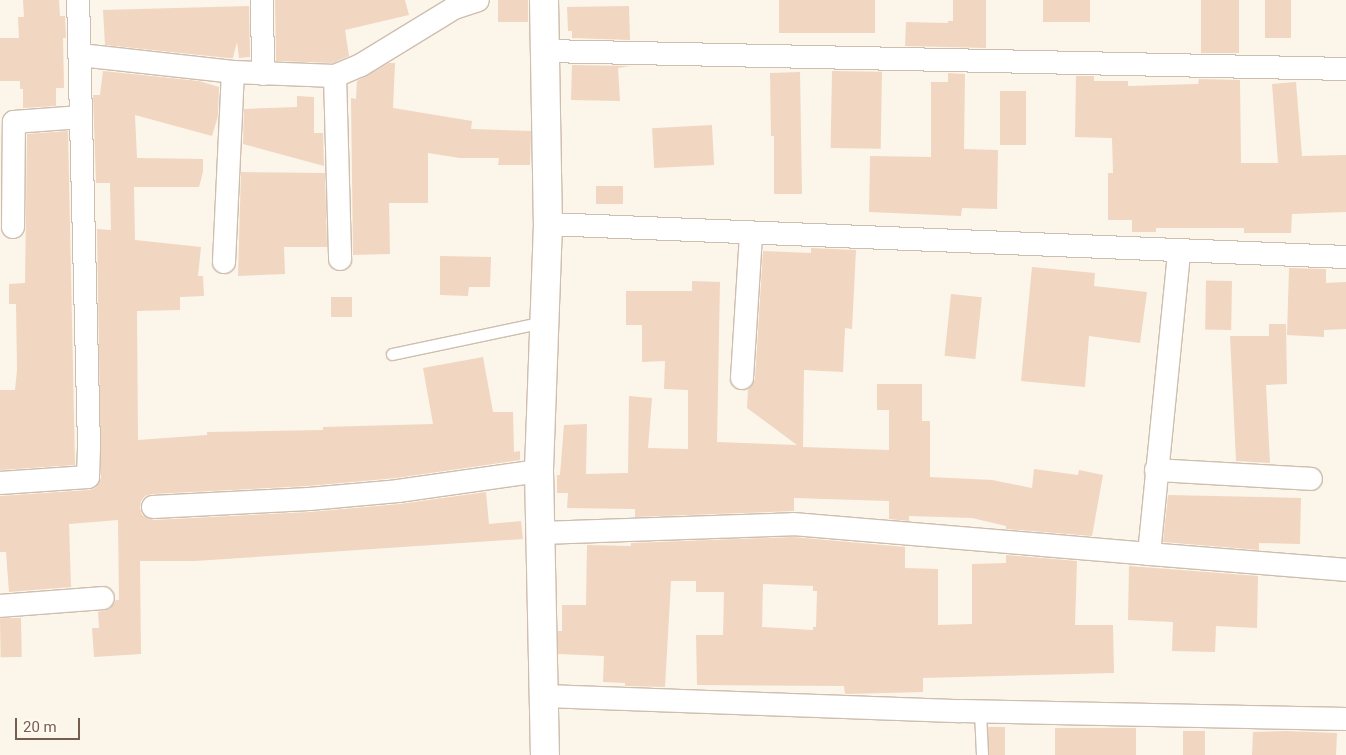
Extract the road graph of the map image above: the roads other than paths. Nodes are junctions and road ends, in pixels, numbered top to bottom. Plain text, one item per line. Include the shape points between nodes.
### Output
1 (78, 0) edge
2 (262, 0) edge
3 (478, 0) edge
4 (544, 0) edge
5 (546, 51) junction
6 (80, 55) junction
7 (1346, 69) edge
8 (233, 72) junction
9 (263, 74) junction
10 (335, 76) junction
11 (81, 117) junction
12 (548, 224) junction
13 (13, 227) dead end
14 (751, 233) junction
15 (1179, 251) junction
16 (1346, 257) edge
17 (340, 259) dead end
18 (224, 262) dead end
19 (544, 322) junction
20 (392, 354) dead end
21 (742, 378) dead end
22 (1156, 470) junction
23 (539, 471) junction
24 (1311, 479) dead end
25 (0, 483) edge
26 (153, 507) dead end
27 (541, 533) junction
28 (1149, 554) junction
29 (1346, 570) edge
30 (103, 598) dead end
31 (0, 606) edge
32 (545, 696) junction
33 (980, 712) junction
34 (1346, 719) edge
35 (545, 755) edge
36 (982, 755) edge

1 - 6 street
2 - 9 street
3 - 10 street via 454,8 361,65
4 - 5 street
5 - 7 street
5 - 12 street
6 - 8 street
6 - 11 street
8 - 9 street
8 - 18 street
9 - 10 street
10 - 17 street
11 - 13 street via 14,122
11 - 25 street via 88,477
12 - 14 street
12 - 19 street
14 - 15 street
14 - 21 street
15 - 16 street
15 - 22 street
19 - 20 lane
19 - 23 street
22 - 24 street
22 - 28 street
23 - 26 street via 398,492
23 - 27 street
27 - 28 street via 794,524
27 - 32 street
28 - 29 street
30 - 31 street
32 - 33 street
32 - 35 street
33 - 34 street
33 - 36 lane

